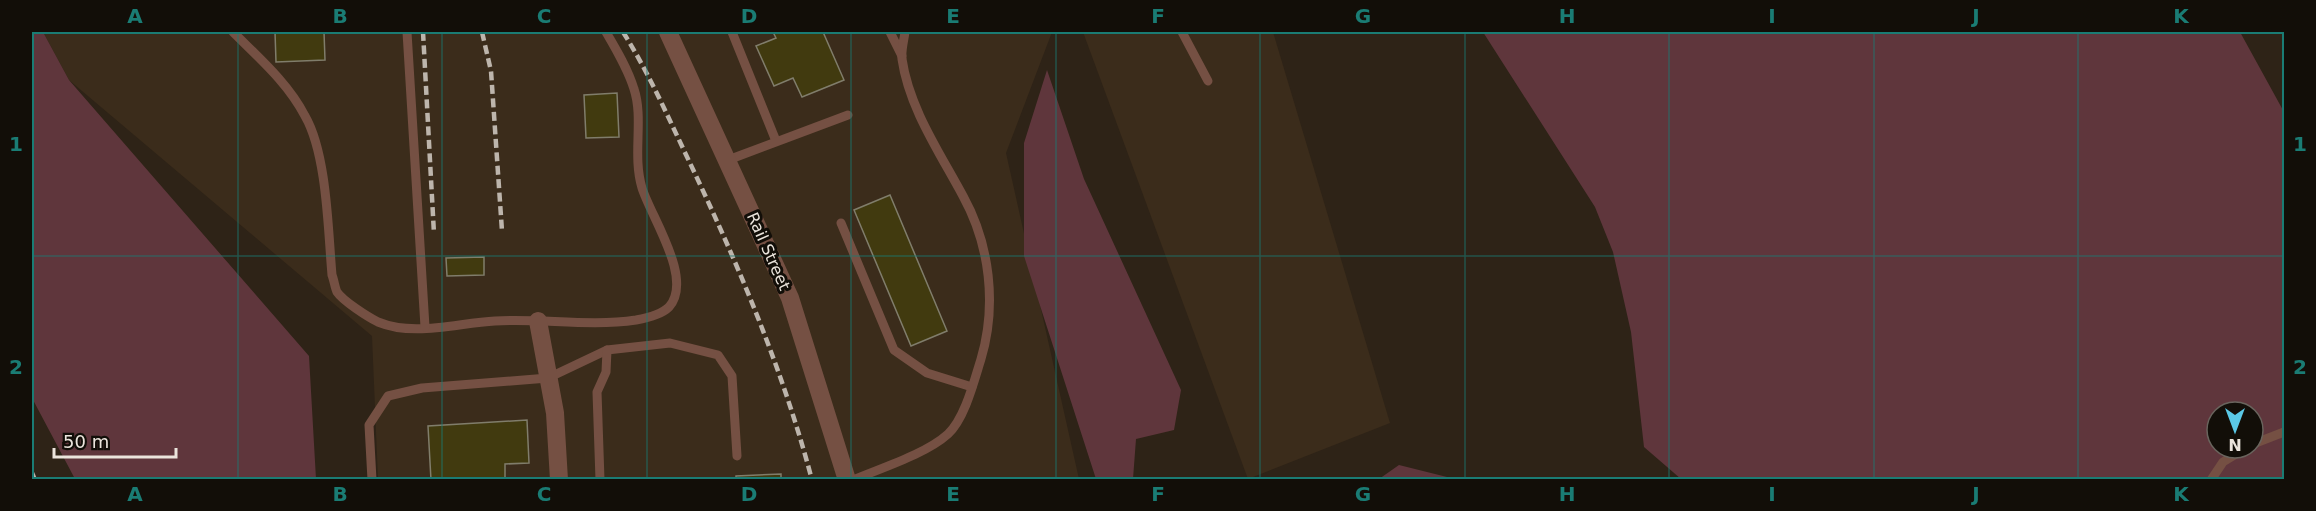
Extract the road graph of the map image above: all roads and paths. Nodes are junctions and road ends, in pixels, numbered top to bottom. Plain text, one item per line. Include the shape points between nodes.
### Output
1 (233, 32) edge
2 (407, 32) edge
3 (606, 32) edge
4 (668, 32) edge
5 (732, 32) edge
6 (890, 32) edge
7 (905, 32) edge
8 (1182, 32) edge
9 (902, 56) junction
10 (1208, 81) dead end
11 (848, 115) dead end
12 (776, 141) junction
13 (728, 160) junction
14 (841, 224) dead end
15 (538, 321) junction
16 (425, 327) junction
17 (607, 350) junction
18 (548, 378) junction
19 (972, 387) junction
20 (2284, 432) edge
21 (2265, 439) edge
22 (737, 456) dead end
23 (2226, 460) edge
24 (372, 480) edge
25 (559, 480) edge
26 (600, 480) edge
27 (847, 480) edge
28 (853, 480) edge
29 (2211, 480) edge

1 - 16 lane via 290,91 319,149 332,275 338,292 378,322 406,328
2 - 16 lane
3 - 15 lane via 634,90 641,186 673,259 675,295 657,315 637,320
4 - 13 street, Rail Street
5 - 12 lane
6 - 9 lane
7 - 9 lane
8 - 10 lane
9 - 19 lane via 919,114 979,233 988,272 990,312
11 - 12 lane
12 - 13 lane
13 - 27 street, Rail Street via 790,298
14 - 19 lane via 894,350 927,373
15 - 16 lane
15 - 18 street
17 - 18 lane
17 - 22 lane via 670,343 718,355 732,376
17 - 26 lane via 606,372 597,393
18 - 24 lane via 422,388 388,396 369,425
18 - 25 street via 555,413
19 - 28 lane via 948,433 902,460
20 - 21 lane
23 - 29 lane

